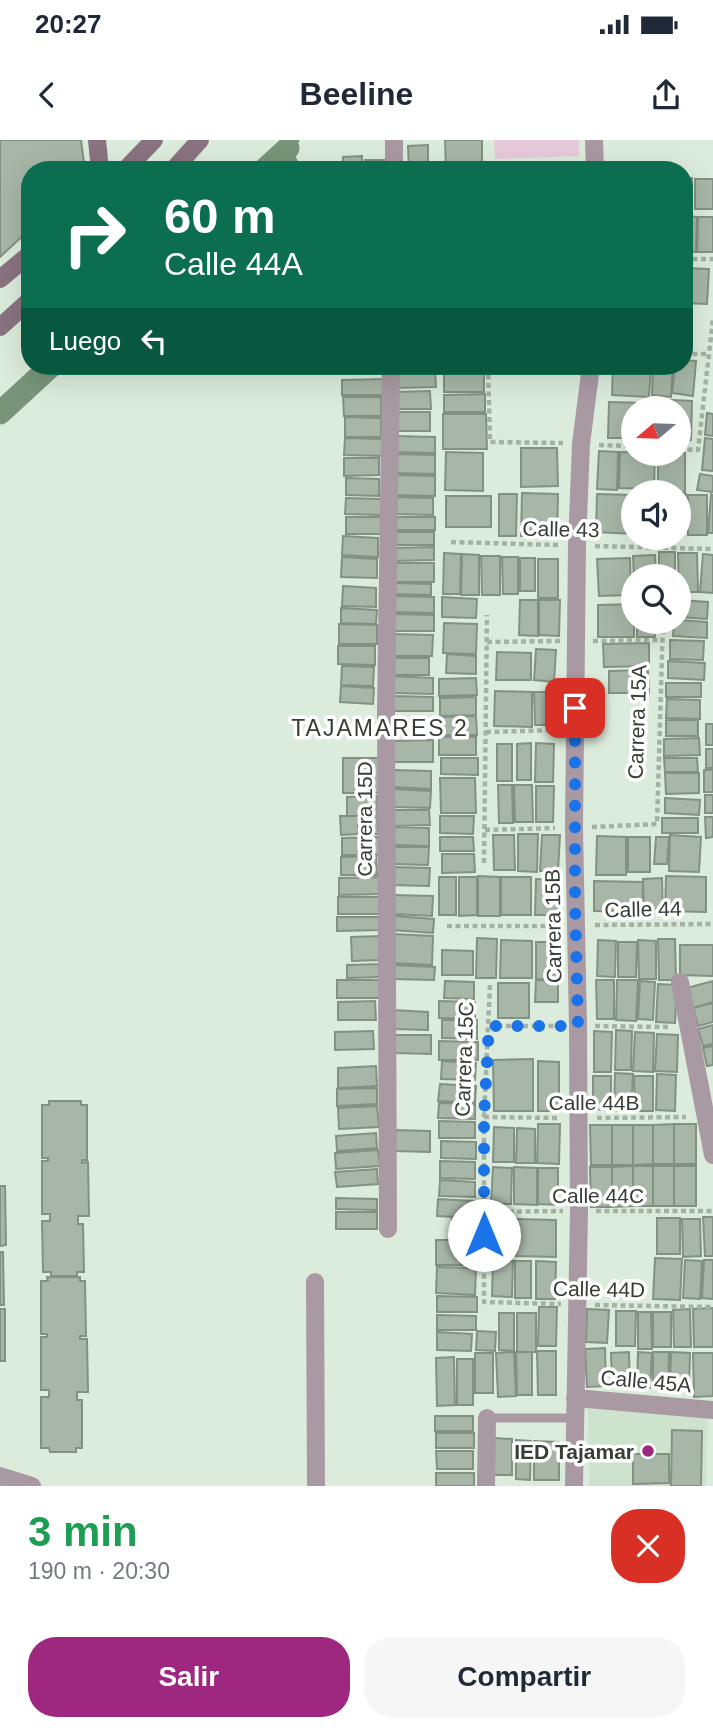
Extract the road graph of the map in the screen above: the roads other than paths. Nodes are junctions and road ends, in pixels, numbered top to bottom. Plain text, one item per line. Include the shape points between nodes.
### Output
1 (97, 140) edge
2 (153, 140) edge
3 (200, 140) edge
4 (394, 140) edge
5 (594, 140) edge
6 (99, 161) edge
7 (133, 161) edge
8 (181, 161) edge
9 (394, 161) edge
10 (595, 161) edge
11 (21, 262) edge
12 (0, 279) edge
13 (21, 308) edge
14 (0, 327) edge
15 (391, 375) edge
16 (590, 375) edge
17 (680, 982) dead end
18 (713, 1155) edge
19 (388, 1229) dead end
20 (315, 1282) dead end
21 (575, 1398) junction
22 (713, 1410) edge
23 (487, 1418) joint
24 (575, 1418) junction
25 (0, 1476) edge
26 (32, 1486) edge
27 (316, 1486) edge
28 (486, 1486) edge
29 (574, 1486) edge

1 - 6 main road
2 - 7 main road
3 - 8 main road
4 - 9 street
5 - 10 street
11 - 12 main road
13 - 14 main road
15 - 19 street, Carrera 15D via 386,708
16 - 21 street, Carrera 15B via 581,444 574,730 579,1211
17 - 18 street
20 - 27 street
21 - 22 street, Calle 45A
21 - 24 street, Carrera 15B
23 - 24 lane
23 - 28 street
24 - 29 street, Carrera 15B
25 - 26 street

